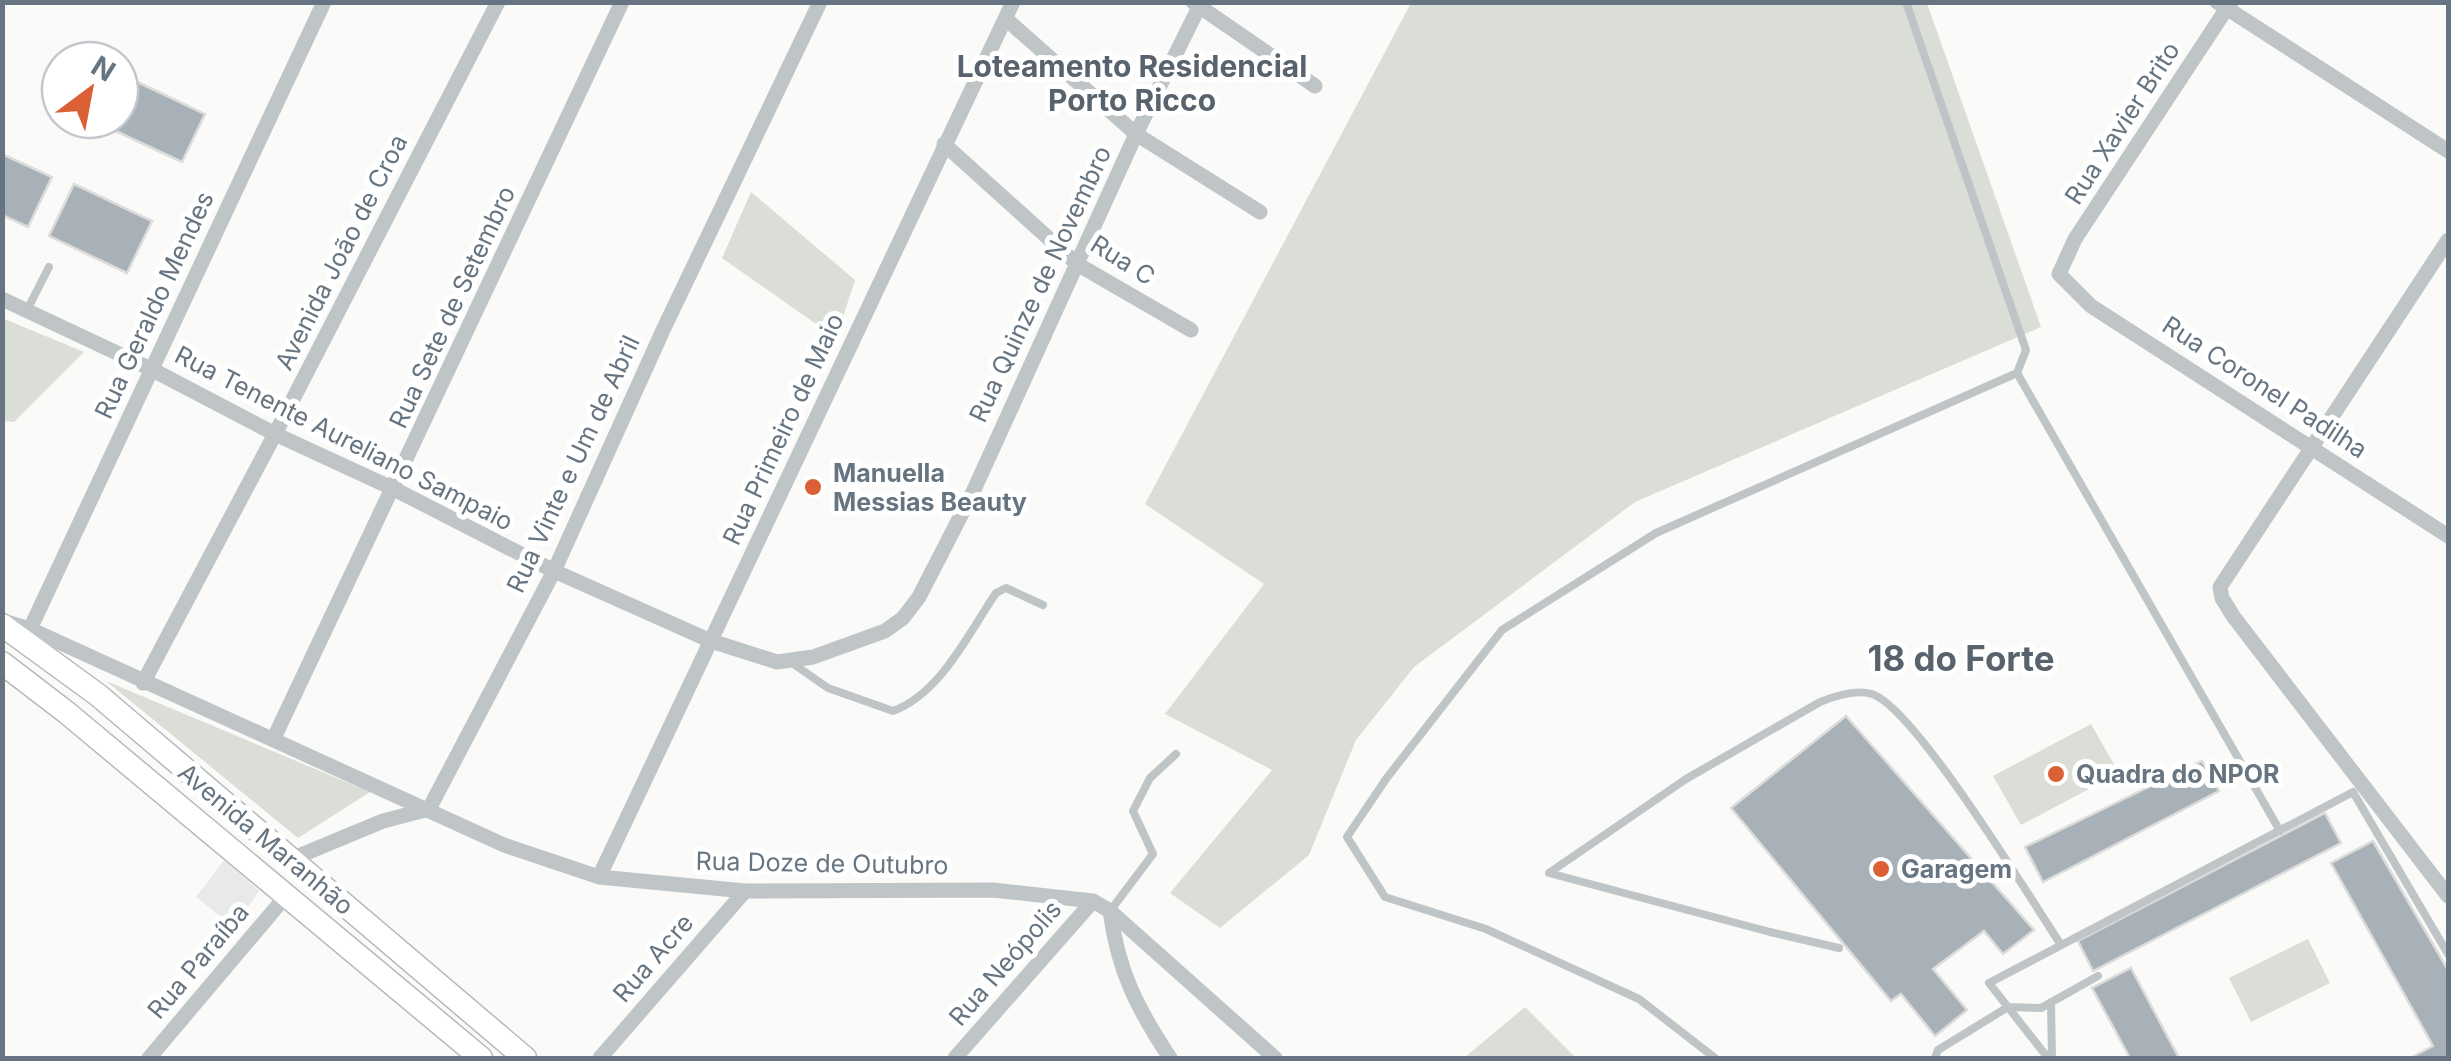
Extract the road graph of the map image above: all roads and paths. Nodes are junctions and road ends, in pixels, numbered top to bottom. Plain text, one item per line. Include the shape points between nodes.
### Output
1 (324, 2) edge
2 (498, 2) edge
3 (622, 2) edge
4 (820, 2) edge
5 (1014, 2) edge
6 (1906, 2) edge
7 (1196, 5) edge
8 (2225, 5) edge
9 (1006, 19) junction
10 (1315, 86) dead end
11 (1136, 134) junction
12 (944, 144) junction
13 (2448, 151) edge
14 (1260, 212) dead end
15 (2448, 240) edge
16 (1078, 264) junction
17 (48, 267) dead end
18 (2059, 274) joint
19 (2, 298) edge
20 (26, 310) junction
21 (1191, 330) dead end
22 (152, 369) junction
23 (2017, 373) junction
24 (276, 434) junction
25 (2313, 446) junction
26 (394, 489) junction
27 (2448, 536) edge
28 (554, 571) junction
29 (1042, 605) dead end
30 (2, 622) edge
31 (30, 629) junction
32 (711, 642) junction
33 (783, 661) junction
34 (2, 663) edge
35 (143, 683) junction
36 (274, 740) junction
37 (1176, 754) dead end
38 (429, 809) junction
39 (2280, 830) junction
40 (289, 860) junction
41 (599, 877) junction
42 (744, 891) junction
43 (286, 896) junction
44 (2448, 896) edge
45 (1094, 901) junction
46 (1110, 910) junction
47 (2062, 945) junction
48 (1840, 948) dead end
49 (2448, 954) edge
50 (2098, 976) dead end
51 (2052, 1002) junction
52 (2008, 1007) junction
53 (1160, 1042) junction
54 (150, 1058) edge
55 (481, 1058) edge
56 (526, 1058) edge
57 (600, 1058) edge
58 (955, 1058) edge
59 (1146, 1058) edge
60 (1170, 1058) edge
61 (1275, 1058) edge
62 (1715, 1058) edge
63 (1936, 1058) edge
64 (2050, 1058) edge

1 - 22 street, Rua Geraldo Mendes
2 - 24 street, Avenida João de Croa
3 - 26 street, Rua Sete de Setembro
4 - 28 street, Rua Vinte e Um de Abril
5 - 9 street, Rua Primeiro de Maio
6 - 23 lane via 2026,350
7 - 10 street
7 - 11 street, Rua Quinze de Novembro
8 - 13 street
8 - 18 street, Rua Xavier Brito
9 - 11 street
9 - 12 street, Rua Primeiro de Maio
11 - 14 street
11 - 16 street, Rua Quinze de Novembro
12 - 16 street, Rua C
12 - 32 street, Rua Primeiro de Maio
15 - 25 street
16 - 21 street, Rua C
16 - 33 street, Rua Quinze de Novembro via 912,608 885,631
17 - 20 lane
18 - 25 street, Rua Coronel Padilha via 2091,306
19 - 20 street, Rua Tenente Aureliano Sampaio
20 - 22 street, Rua Tenente Aureliano Sampaio
22 - 24 street, Rua Tenente Aureliano Sampaio
22 - 31 street, Rua Geraldo Mendes
23 - 39 lane
23 - 62 lane via 1656,533 1502,630 1347,837 1386,897 1486,929 1639,999
24 - 26 street, Rua Tenente Aureliano Sampaio
24 - 35 street, Avenida João de Croa
25 - 27 street, Rua Coronel Padilha
25 - 44 street via 2220,587 2222,598
26 - 28 street, Rua Tenente Aureliano Sampaio
26 - 36 street, Rua Sete de Setembro
28 - 32 street, Rua Tenente Aureliano Sampaio
28 - 38 street, Rua Vinte e Um de Abril
29 - 33 lane via 1006,588 996,592 954,658 913,704 893,711 828,688
30 - 31 street, Rua Doze de Outubro
30 - 40 main road, Avenida Maranhão via 98,695
31 - 35 street, Rua Doze de Outubro
32 - 33 street, Rua Tenente Aureliano Sampaio
32 - 41 street, Rua Primeiro de Maio
34 - 43 main road, Avenida Maranhão
35 - 36 street, Rua Doze de Outubro
36 - 38 street, Rua Doze de Outubro
37 - 46 lane via 1150,778 1133,811 1154,854
38 - 40 street
38 - 41 street, Rua Doze de Outubro
39 - 47 lane
39 - 49 lane via 2353,792
40 - 56 main road, Avenida Maranhão
41 - 42 street, Rua Doze de Outubro
42 - 45 street, Rua Doze de Outubro via 993,890
42 - 57 street, Rua Acre
43 - 54 street, Rua Paraíba
43 - 55 main road, Avenida Maranhão
45 - 46 street, Rua Doze de Outubro
45 - 58 street, Rua Neópolis
46 - 53 street via 1126,984
46 - 61 street, Rua Doze de Outubro
47 - 48 lane via 1919,734 1870,692 1820,702 1686,780 1549,873
47 - 52 lane via 1988,983
50 - 51 lane
51 - 52 lane
51 - 64 lane
52 - 63 lane via 1938,1050
52 - 64 lane
53 - 59 street
53 - 60 street

